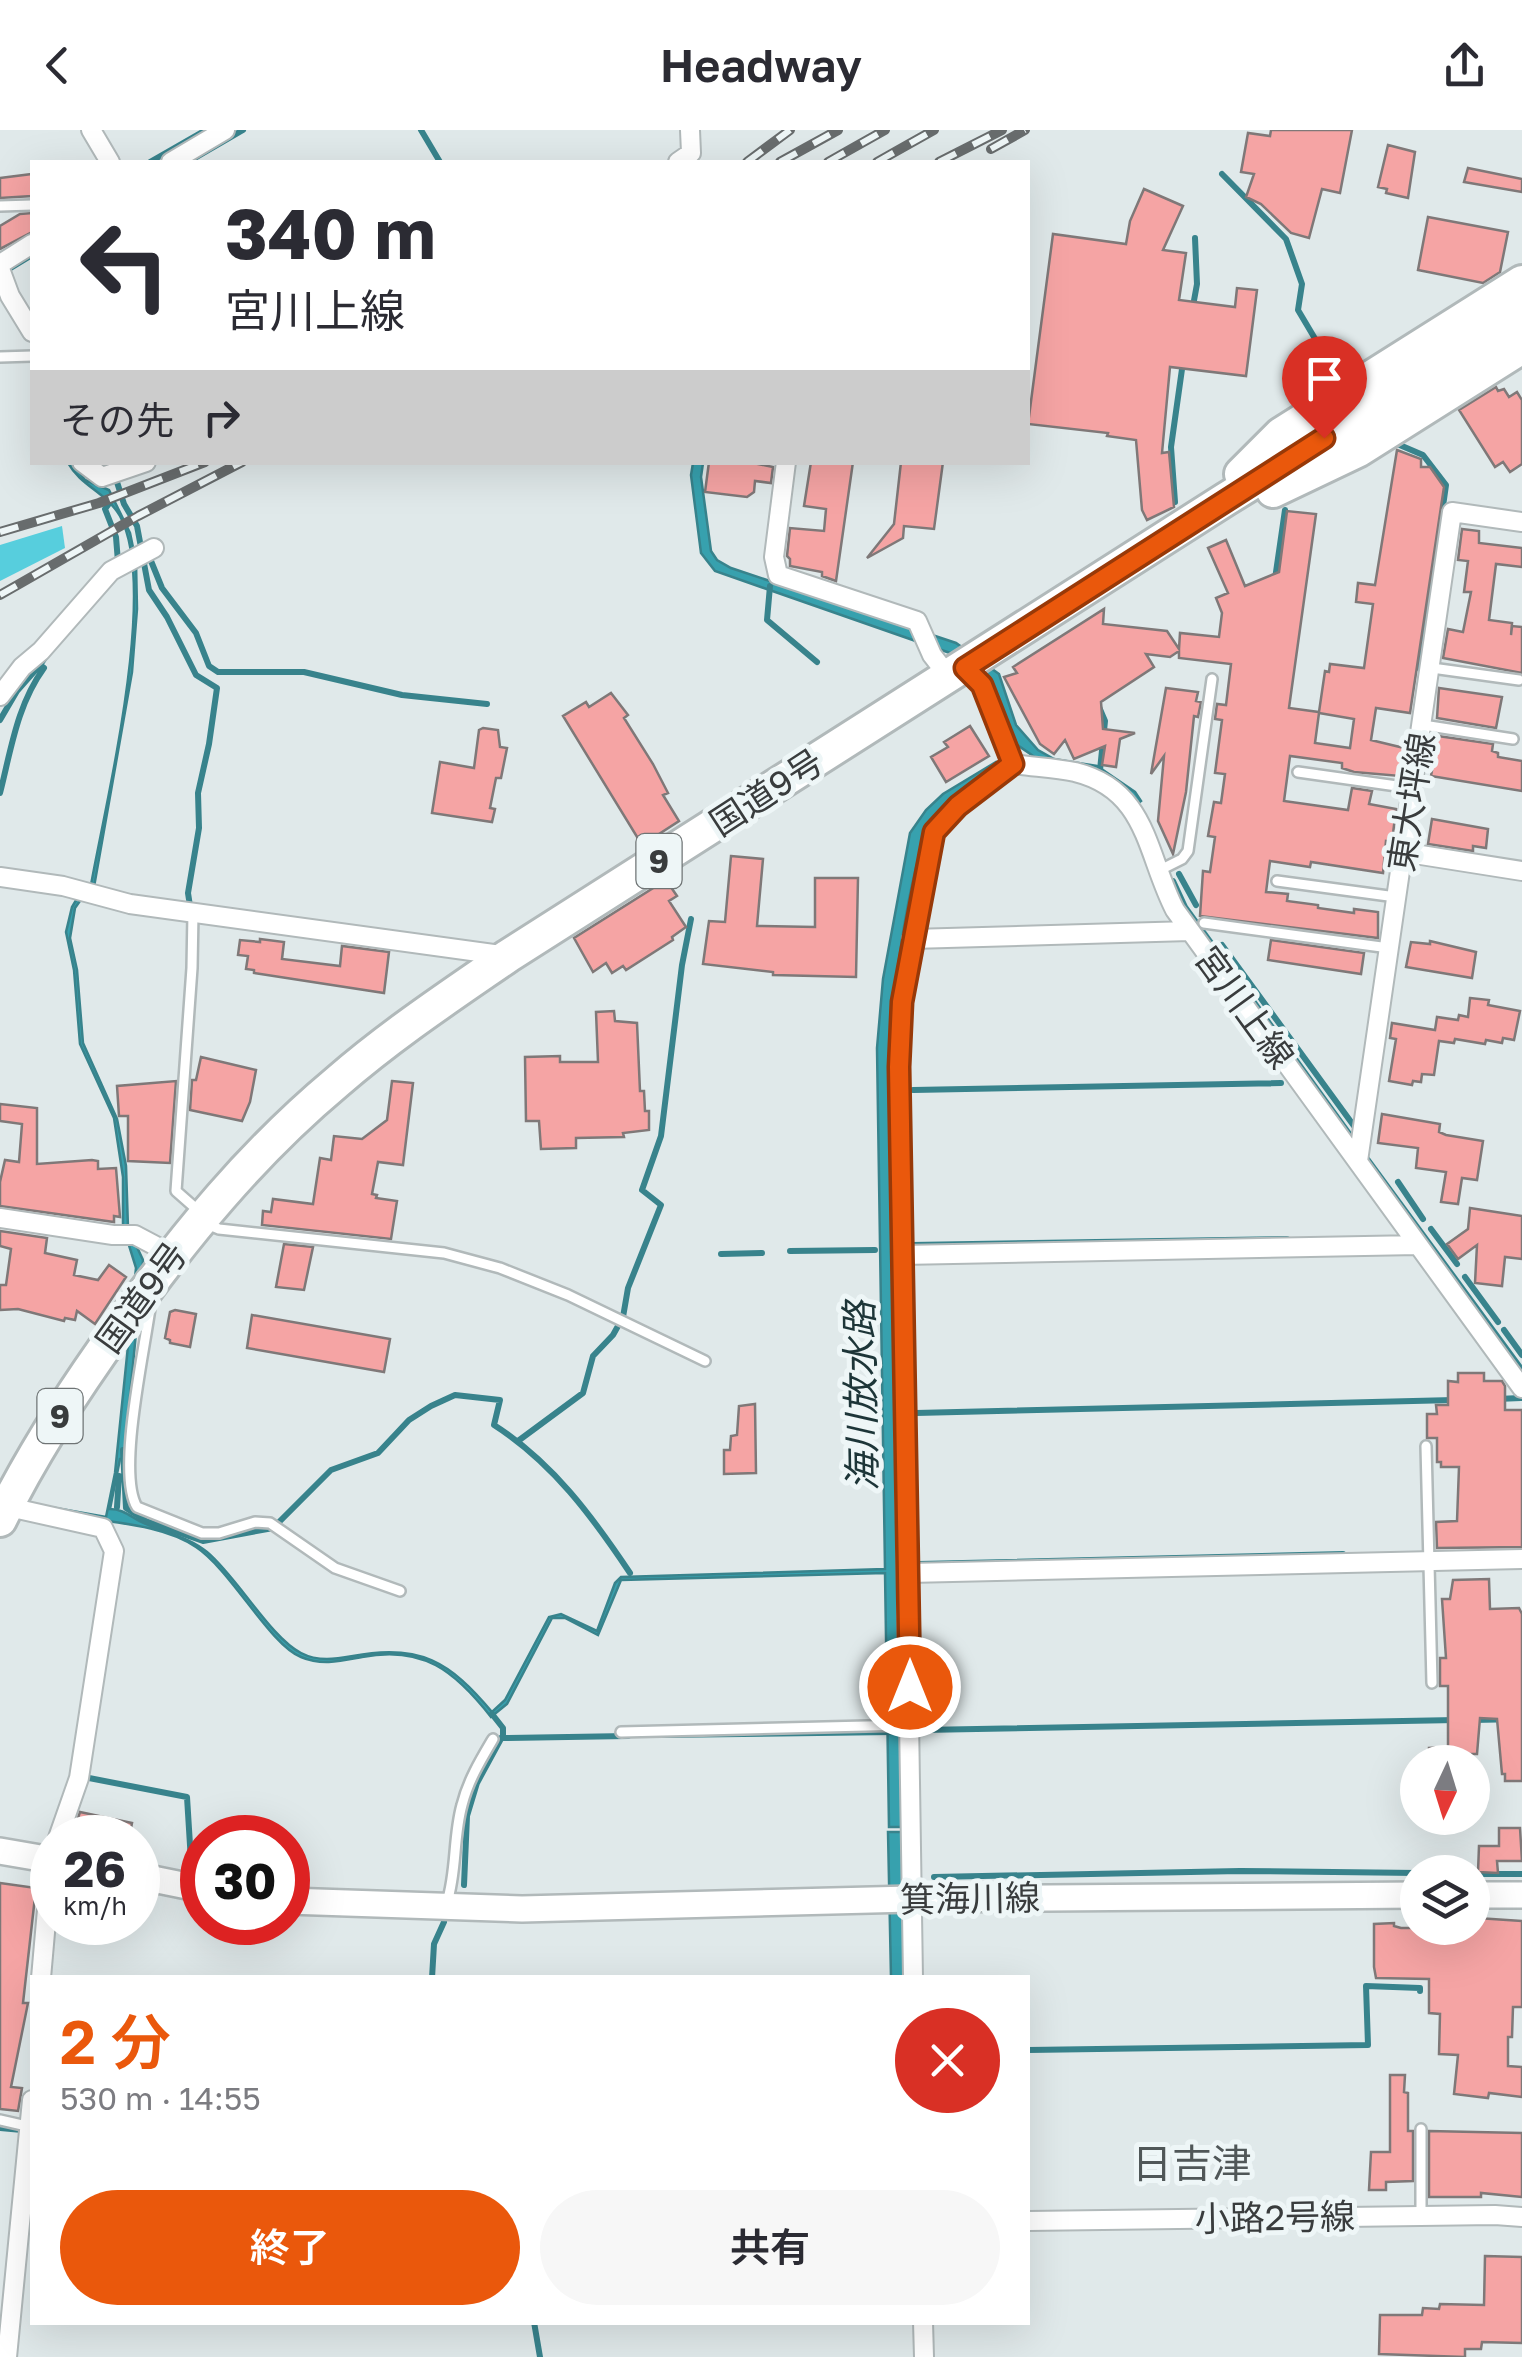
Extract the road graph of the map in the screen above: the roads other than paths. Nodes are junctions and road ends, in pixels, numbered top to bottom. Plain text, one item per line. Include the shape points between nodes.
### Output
1 (91, 130) edge
2 (225, 130) edge
3 (690, 130) edge
4 (109, 160) edge
5 (173, 160) edge
6 (681, 160) edge
7 (30, 205) edge
8 (0, 206) edge
9 (30, 245) edge
10 (0, 266) edge
11 (1522, 282) edge
12 (1522, 316) edge
13 (30, 329) edge
14 (1522, 348) edge
15 (30, 356) edge
16 (0, 357) edge
17 (86, 465) edge
18 (137, 465) edge
19 (786, 465) edge
20 (1226, 499) junction
21 (1522, 522) edge
22 (154, 548) dead end
23 (1432, 668) junction
24 (957, 672) junction
25 (1212, 679) dead end
26 (1518, 680) dead end
27 (0, 696) edge
28 (1423, 725) junction
29 (1513, 739) dead end
30 (1013, 764) junction
31 (1298, 772) dead end
32 (1411, 788) junction
33 (1402, 852) junction
34 (1522, 870) edge
35 (1158, 871) junction
36 (0, 878) edge
37 (1277, 881) dead end
38 (1396, 897) junction
39 (192, 912) junction
40 (1197, 927) junction
41 (912, 940) junction
42 (1389, 948) junction
43 (508, 956) junction
44 (1358, 1161) junction
45 (0, 1218) edge
46 (201, 1218) junction
47 (1418, 1245) junction
48 (902, 1256) junction
49 (157, 1274) junction
50 (705, 1361) dead end
51 (1522, 1388) edge
52 (1426, 1446) dead end
53 (2, 1511) edge
54 (1522, 1560) edge
55 (1431, 1562) junction
56 (909, 1574) junction
57 (400, 1591) dead end
58 (1432, 1683) dead end
59 (910, 1724) junction
60 (621, 1732) dead end
61 (494, 1739) dead end
62 (66, 1815) edge
63 (0, 1851) edge
64 (30, 1852) edge
65 (1400, 1895) edge
66 (1490, 1895) edge
67 (1522, 1895) edge
68 (911, 1898) junction
69 (310, 1902) edge
70 (445, 1906) junction
71 (45, 1945) edge
72 (42, 1975) edge
73 (914, 1975) edge
74 (0, 2120) edge
75 (30, 2127) edge
76 (1420, 2129) dead end
77 (1421, 2216) junction
78 (1522, 2217) edge
79 (1030, 2220) edge
80 (923, 2325) edge
81 (7, 2357) edge
82 (924, 2357) edge

1 - 4 street
2 - 5 street
3 - 6 street via 691,153
7 - 8 lane
9 - 10 street
10 - 13 street
11 - 20 highway, 9 via 1282,434 1240,475
12 - 20 highway, 国道9号 / 9
14 - 20 highway, 9 via 1358,450 1259,498
15 - 16 lane
17 - 18 street via 102,477
19 - 24 street via 774,556 778,575 916,621 932,655
20 - 24 highway, 国道9号 / 9
21 - 23 street, 東大坪線 via 1452,512
22 - 27 street via 111,571
23 - 26 lane
23 - 28 street, 東大坪線
24 - 30 street via 982,685
24 - 43 highway, 国道9号 / 9
25 - 35 lane via 1188,851
28 - 29 lane
28 - 32 street, 東大坪線
30 - 35 street, 宮川上線 via 1076,772 1108,784 1134,808
30 - 41 street via 934,832
31 - 32 lane
32 - 33 street, 東大坪線
33 - 34 street
33 - 38 street, 東大坪線
35 - 40 street, 宮川上線 via 1176,910
36 - 39 street
37 - 38 lane
38 - 42 street, 東大坪線
39 - 43 street
39 - 46 lane via 176,1191
40 - 41 street
40 - 42 lane
40 - 44 street, 宮川上線
41 - 48 street via 899,1067
42 - 44 street, 東大坪線
43 - 46 highway, 国道9号 / 9 via 336,1082
44 - 47 street, 宮川上線
45 - 49 street via 129,1235
46 - 49 highway, 国道9号 / 9
46 - 50 lane via 219,1229 444,1253 500,1268
47 - 48 street
47 - 51 street, 宮川上線
48 - 56 street
49 - 53 highway, 国道9号 / 9 via 79,1383
49 - 57 lane via 130,1459 136,1507 202,1533 270,1523 335,1568
52 - 55 lane
53 - 62 street via 102,1528 114,1551 79,1778
54 - 55 street
55 - 56 street
55 - 58 lane
56 - 59 street
59 - 60 lane
59 - 68 street
61 - 70 lane via 460,1808
63 - 64 street
65 - 68 street, 箕海川線
66 - 67 street
68 - 70 street, 箕海川線
68 - 73 street
69 - 70 street, 箕海川線
71 - 72 street
74 - 75 lane
75 - 81 street
76 - 77 lane
77 - 78 street, 小路2号線
77 - 79 street, 小路2号線
80 - 82 street

